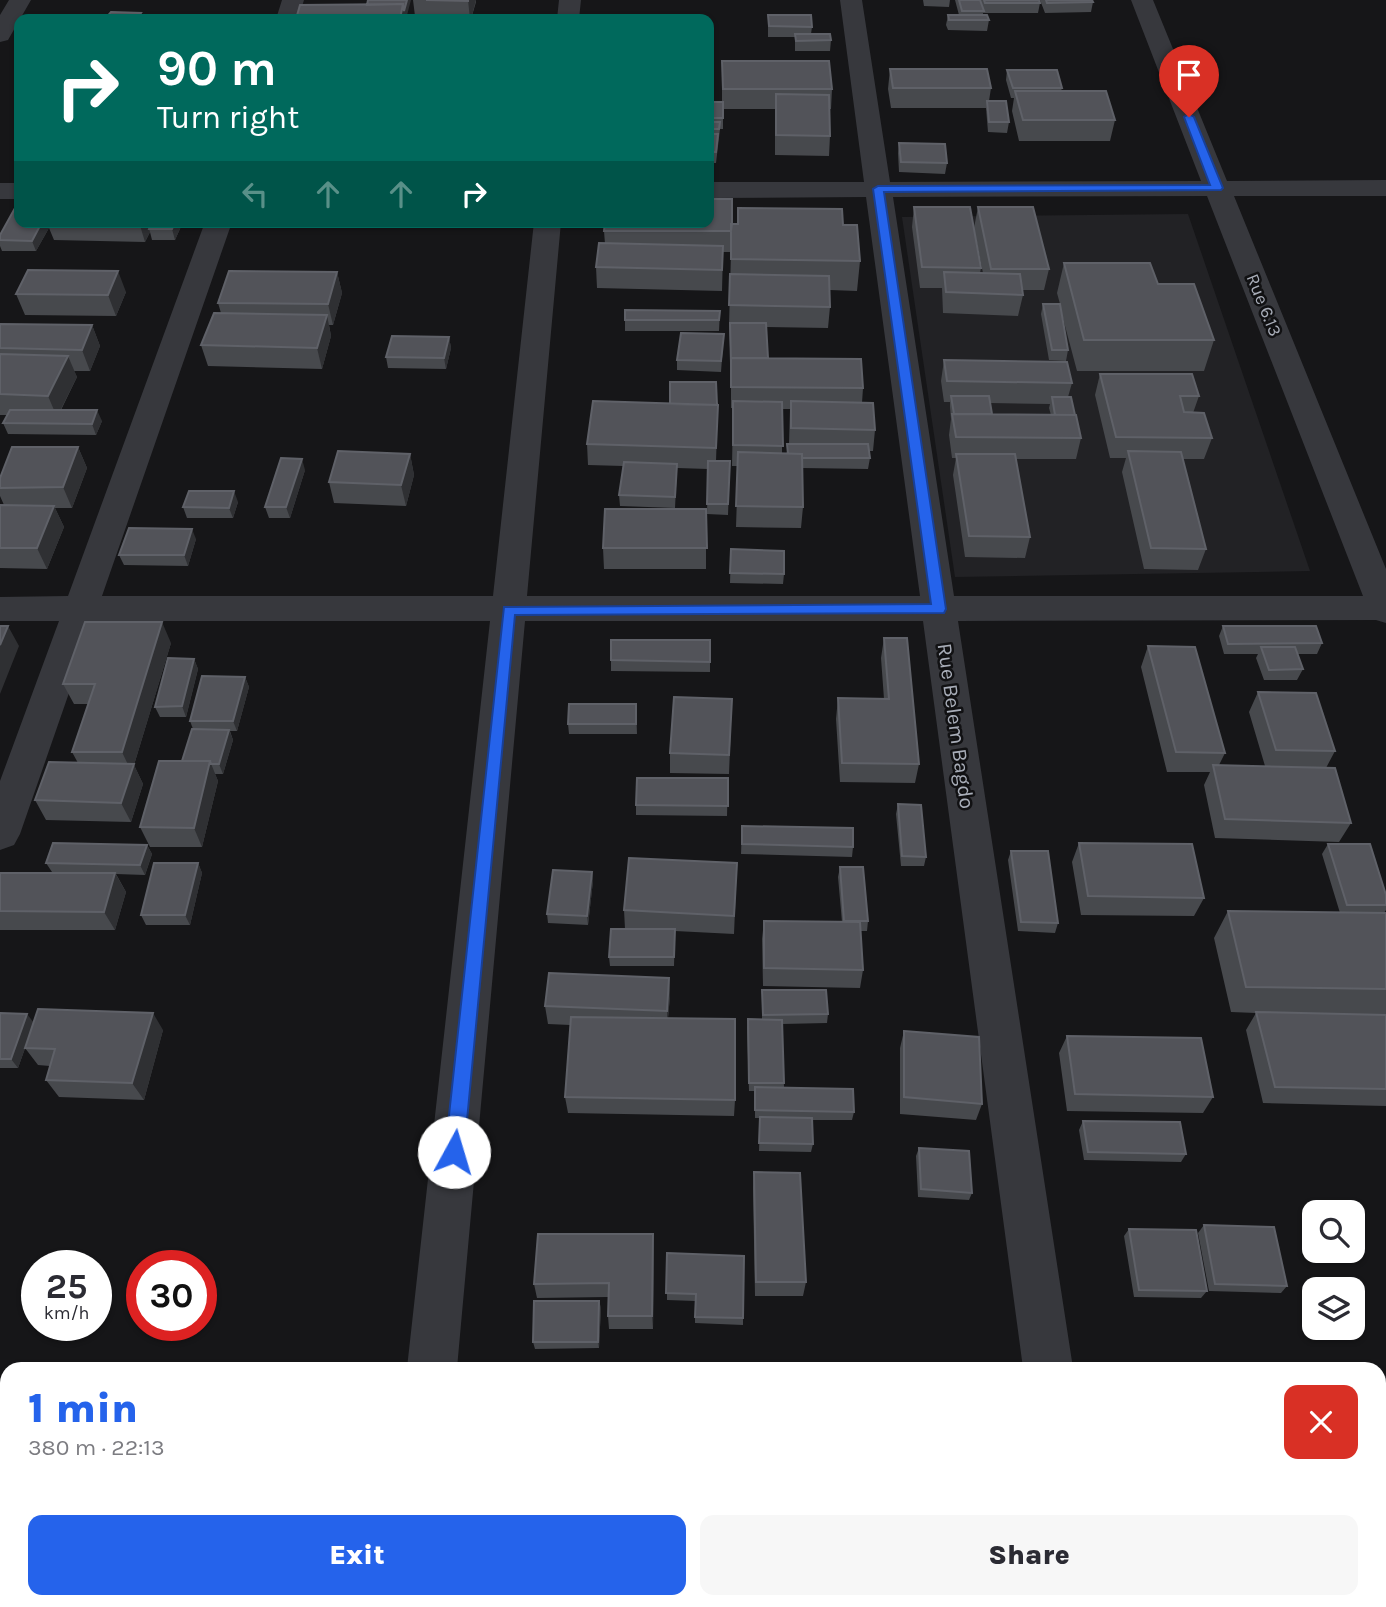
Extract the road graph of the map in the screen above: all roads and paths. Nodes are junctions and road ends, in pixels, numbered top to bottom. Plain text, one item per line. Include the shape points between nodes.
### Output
1 (20, 0) edge
2 (851, 0) edge
3 (1142, 0) edge
4 (0, 35) edge
5 (1386, 187) edge
6 (1217, 188) junction
7 (878, 189) junction
8 (714, 190) edge
9 (217, 228) edge
10 (547, 228) edge
11 (0, 609) edge
12 (80, 609) junction
13 (939, 609) junction
14 (1386, 609) edge
15 (509, 610) junction
16 (0, 834) edge
17 (433, 1362) edge
18 (1047, 1362) edge

1 - 4 street
2 - 7 street, Rue Belem Bagdo
3 - 6 street, Rue 6.13
5 - 6 street
6 - 7 street
6 - 14 street, Rue 6.13
7 - 8 street
7 - 13 street, Rue Belem Bagdo
9 - 12 street
10 - 15 street
11 - 12 street
12 - 15 street
12 - 16 street
13 - 14 street
13 - 15 street
13 - 18 street, Rue Belem Bagdo
15 - 17 street

